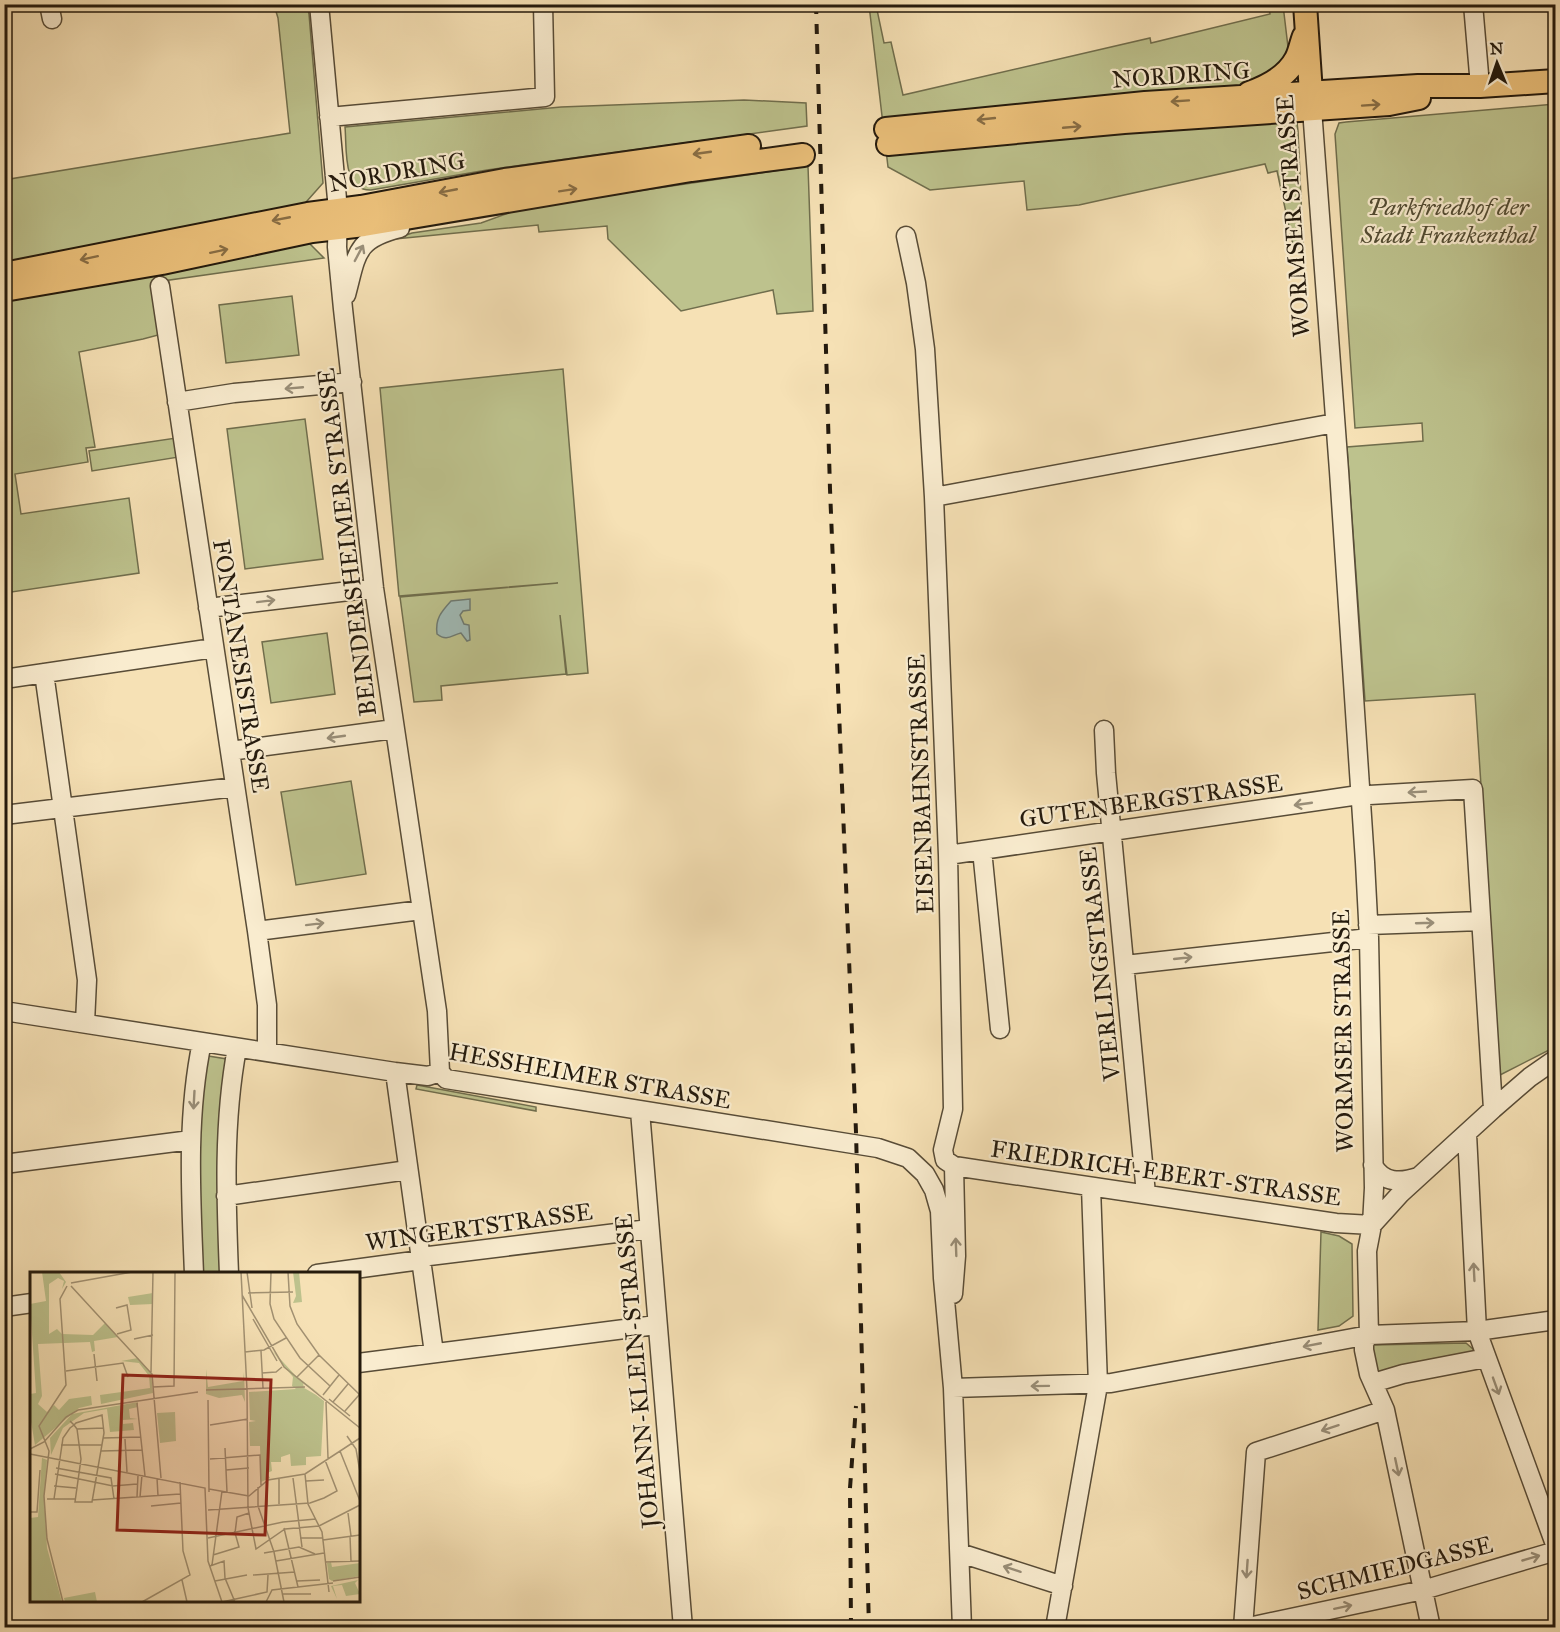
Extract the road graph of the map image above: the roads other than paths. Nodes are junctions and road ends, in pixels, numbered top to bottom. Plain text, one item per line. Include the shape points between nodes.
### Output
1 (319, 4) edge
2 (543, 4) edge
3 (1305, 4) edge
4 (1473, 4) edge
5 (1306, 27) junction
6 (1556, 81) edge
7 (1480, 86) junction
8 (1239, 97) junction
9 (1312, 101) junction
10 (329, 117) junction
11 (519, 198) junction
12 (338, 219) junction
13 (906, 236) dead end
14 (4, 274) edge
15 (160, 286) dead end
16 (4, 290) edge
17 (343, 309) junction
18 (352, 382) junction
19 (177, 402) junction
20 (1335, 423) junction
21 (934, 497) junction
22 (374, 588) junction
23 (208, 608) junction
24 (214, 648) junction
25 (44, 673) junction
26 (4, 679) edge
27 (394, 729) junction
28 (1104, 730) dead end
29 (230, 751) junction
30 (235, 787) junction
31 (1361, 796) junction
32 (64, 808) junction
33 (4, 815) edge
34 (1111, 831) junction
35 (982, 850) junction
36 (948, 855) junction
37 (421, 910) junction
38 (1481, 921) junction
39 (257, 931) junction
40 (1369, 932) junction
41 (1125, 964) junction
42 (4, 1011) edge
43 (85, 1023) junction
44 (1000, 1029) dead end
45 (202, 1042) junction
46 (237, 1048) junction
47 (267, 1052) junction
48 (1555, 1059) edge
49 (1556, 1070) edge
50 (395, 1072) junction
51 (440, 1072) junction
52 (1493, 1109) junction
53 (640, 1111) junction
54 (1467, 1134) junction
55 (191, 1140) junction
56 (4, 1164) edge
57 (915, 1164) joint
58 (1373, 1165) junction
59 (954, 1166) junction
60 (408, 1170) junction
61 (1420, 1176) junction
62 (1091, 1186) junction
63 (1146, 1194) junction
64 (226, 1196) junction
65 (1372, 1225) junction
66 (649, 1229) junction
67 (421, 1260) junction
68 (194, 1272) edge
69 (228, 1272) edge
70 (332, 1272) edge
71 (30, 1304) edge
72 (4, 1307) edge
73 (1556, 1320) edge
74 (656, 1325) junction
75 (946, 1325) junction
76 (1477, 1330) junction
77 (1370, 1335) junction
78 (434, 1353) junction
79 (1486, 1358) junction
80 (360, 1363) edge
81 (1373, 1383) junction
82 (1098, 1384) junction
83 (953, 1388) junction
84 (1385, 1410) junction
85 (1556, 1549) edge
86 (960, 1553) junction
87 (1063, 1586) junction
88 (1423, 1590) junction
89 (683, 1628) edge
90 (962, 1628) edge
91 (1056, 1628) edge
92 (1244, 1628) edge
93 (1431, 1628) edge

1 - 10 street, BEINDERSHEIMER STRASSE
2 - 10 street via 546,97
3 - 5 main road, WORMSER STRASSE
4 - 7 street
5 - 8 main road via 1296,60 1286,72 1269,85
5 - 9 main road, WORMSER STRASSE
6 - 7 main road, NORDRING
7 - 9 main road, NORDRING via 1418,86
8 - 9 main road, NORDRING
8 -> 9 main road, NORDRING via 1145,103 887,136 1124,122
9 - 20 street, WORMSER STRASSE
10 - 12 street, BEINDERSHEIMER STRASSE
11 - 12 main road, NORDRING via 364,225
11 -> 12 main road, NORDRING via 802,147 505,180
17 -> 11 street, NORDRING via 355,260 367,240 379,233
12 -> 14 main road, NORDRING via 308,214
16 -> 12 main road, NORDRING via 162,263 312,231
12 - 17 street, BEINDERSHEIMER STRASSE
13 - 21 street, EISENBAHNSTRASSE via 925,349
15 - 19 street, FONTANESISTRASSE
17 - 18 street, BEINDERSHEIMER STRASSE
18 -> 19 street
18 - 22 street, BEINDERSHEIMER STRASSE
19 - 23 street, FONTANESISTRASSE
20 - 21 street
20 - 31 street, WORMSER STRASSE
21 - 36 street, EISENBAHNSTRASSE
23 -> 22 street
22 - 27 street, BEINDERSHEIMER STRASSE
23 - 24 street, FONTANESISTRASSE
24 - 25 street
24 - 29 street, FONTANESISTRASSE
25 - 26 street
25 - 32 street
27 -> 29 street
27 - 37 street, BEINDERSHEIMER STRASSE
28 - 34 street, VIERLINGSTRASSE
29 - 30 street, FONTANESISTRASSE
30 - 32 street
30 - 39 street, FONTANESISTRASSE
31 -> 34 street, GUTENBERGSTRASSE
38 -> 31 street, GUTENBERGSTRASSE via 1473,789
31 - 40 street, WORMSER STRASSE
32 - 33 street
32 - 43 street via 87,980
34 - 35 street, GUTENBERGSTRASSE
34 - 41 street, VIERLINGSTRASSE
35 - 36 street, GUTENBERGSTRASSE
35 - 44 street
36 - 59 street, EISENBAHNSTRASSE via 953,1110 943,1150 945,1160
39 -> 37 street
37 - 51 street, BEINDERSHEIMER STRASSE via 439,1032
40 -> 38 street
38 - 52 street
39 - 47 street, FONTANESISTRASSE via 267,1005
41 -> 40 street
40 - 58 street, WORMSER STRASSE
41 - 63 street, VIERLINGSTRASSE
42 - 43 street, HESSHEIMER STRASSE
43 - 45 street, HESSHEIMER STRASSE
45 - 46 street, HESSHEIMER STRASSE
45 -> 55 street via 195,1077
46 - 47 street, HESSHEIMER STRASSE
46 - 64 street via 228,1107
47 - 50 street, HESSHEIMER STRASSE
48 - 49 street
48 - 52 street
50 - 51 street, HESSHEIMER STRASSE via 428,1076
50 - 60 street
51 - 53 street, HESSHEIMER STRASSE via 446,1079
52 - 54 street
53 - 57 street, HESSHEIMER STRASSE via 878,1148 896,1152
53 - 66 street, JOHANN-KLEIN-STRASSE
54 - 61 street
76 -> 54 street
55 - 56 street
55 - 68 street
57 - 75 street, EISENBAHNSTRASSE via 930,1182 940,1210
58 - 61 street via 1383,1178 1393,1181
58 - 65 street, WORMSER STRASSE
59 - 62 street, FRIEDRICH-EBERT-STRASSE
75 -> 59 street, EISENBAHNSTRASSE via 956,1256
60 - 64 street
60 - 67 street
61 - 65 street
62 - 63 street, FRIEDRICH-EBERT-STRASSE
62 - 82 street
63 - 65 street, FRIEDRICH-EBERT-STRASSE
64 - 69 street
65 - 77 street, WORMSER STRASSE via 1367,1251
66 - 67 street, WINGERTSTRASSE
66 - 74 street, JOHANN-KLEIN-STRASSE
67 - 70 street, WINGERTSTRASSE
67 - 78 street
71 - 72 street
73 - 76 street
74 - 78 street
74 - 89 street, JOHANN-KLEIN-STRASSE
75 - 83 street, EISENBAHNSTRASSE
76 - 77 street
76 - 79 street
77 - 81 street, WORMSER STRASSE via 1364,1350
77 -> 82 street
78 - 80 street
79 - 81 street
79 -> 85 street
81 - 84 street, WORMSER STRASSE
82 -> 83 street
82 - 87 street
83 - 86 street, EISENBAHNSTRASSE
84 -> 88 street, WORMSER STRASSE
84 -> 92 street via 1256,1452
88 -> 85 street, SCHMIEDGASSE
87 -> 86 street
86 - 90 street, EISENBAHNSTRASSE
87 - 91 street
92 -> 88 street, SCHMIEDGASSE
88 - 93 street, WORMSER STRASSE

